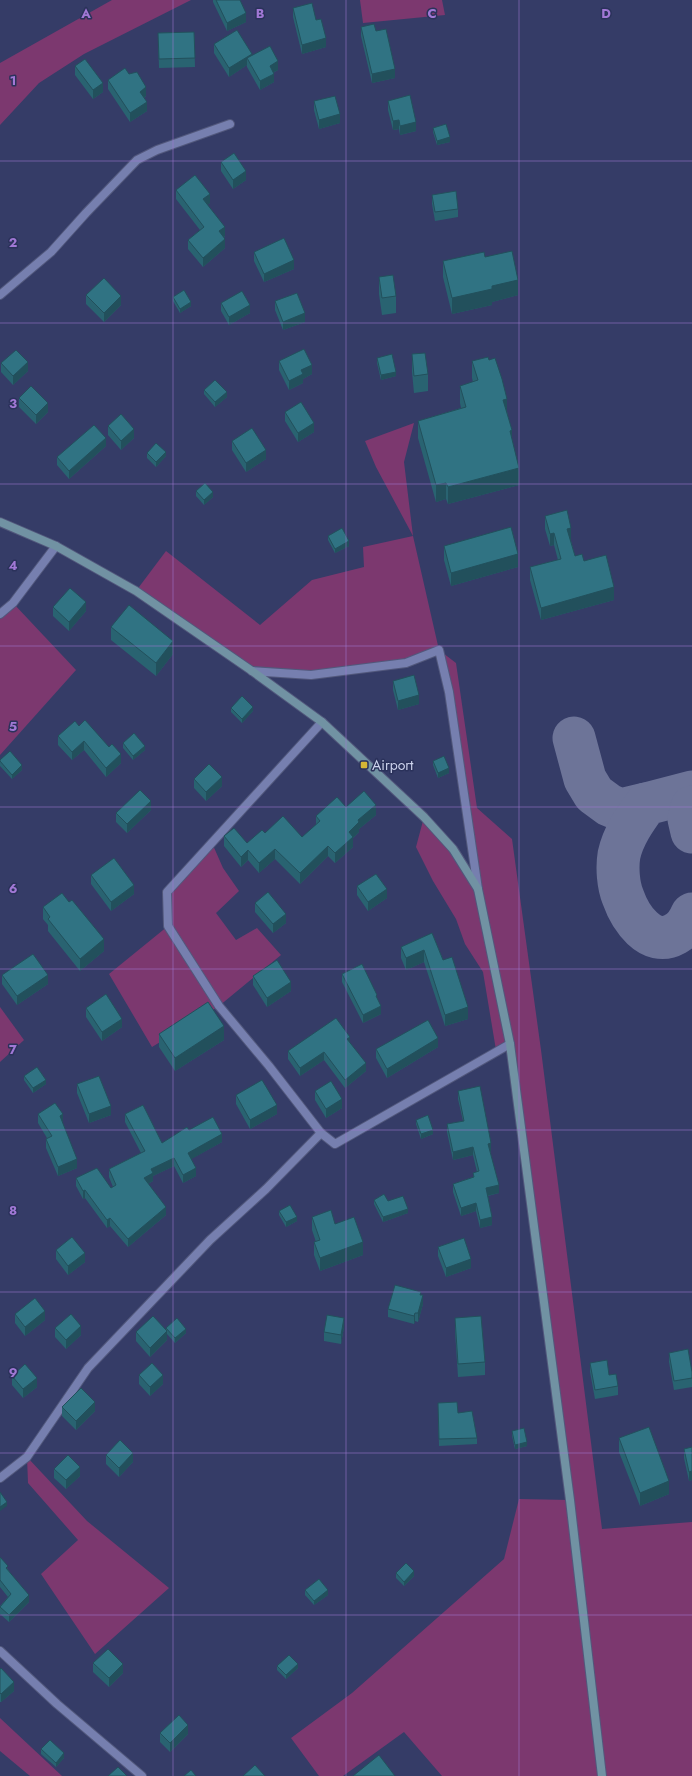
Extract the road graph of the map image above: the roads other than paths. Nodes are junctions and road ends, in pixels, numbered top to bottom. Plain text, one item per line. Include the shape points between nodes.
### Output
1 (230, 124) dead end
2 (0, 295) edge
3 (0, 522) edge
4 (56, 546) junction
5 (0, 614) edge
6 (252, 671) junction
7 (322, 722) junction
8 (478, 889) junction
9 (510, 1044) junction
10 (321, 1133) junction
11 (0, 1478) edge
12 (0, 1651) edge
13 (142, 1776) edge
14 (602, 1776) edge

1 - 2 street via 157,150 137,160 51,252
3 - 4 main road
4 - 5 street via 12,603
4 - 6 main road via 136,592
6 - 7 main road
6 - 8 street via 311,675 406,662 439,650 449,692
7 - 8 main road via 424,817 453,849
7 - 10 street via 167,892 168,926 219,1006 270,1066
8 - 9 main road
9 - 10 street via 335,1144
9 - 14 main road via 570,1500
10 - 11 street via 266,1189 210,1240 88,1368 27,1457
12 - 13 street via 57,1704

